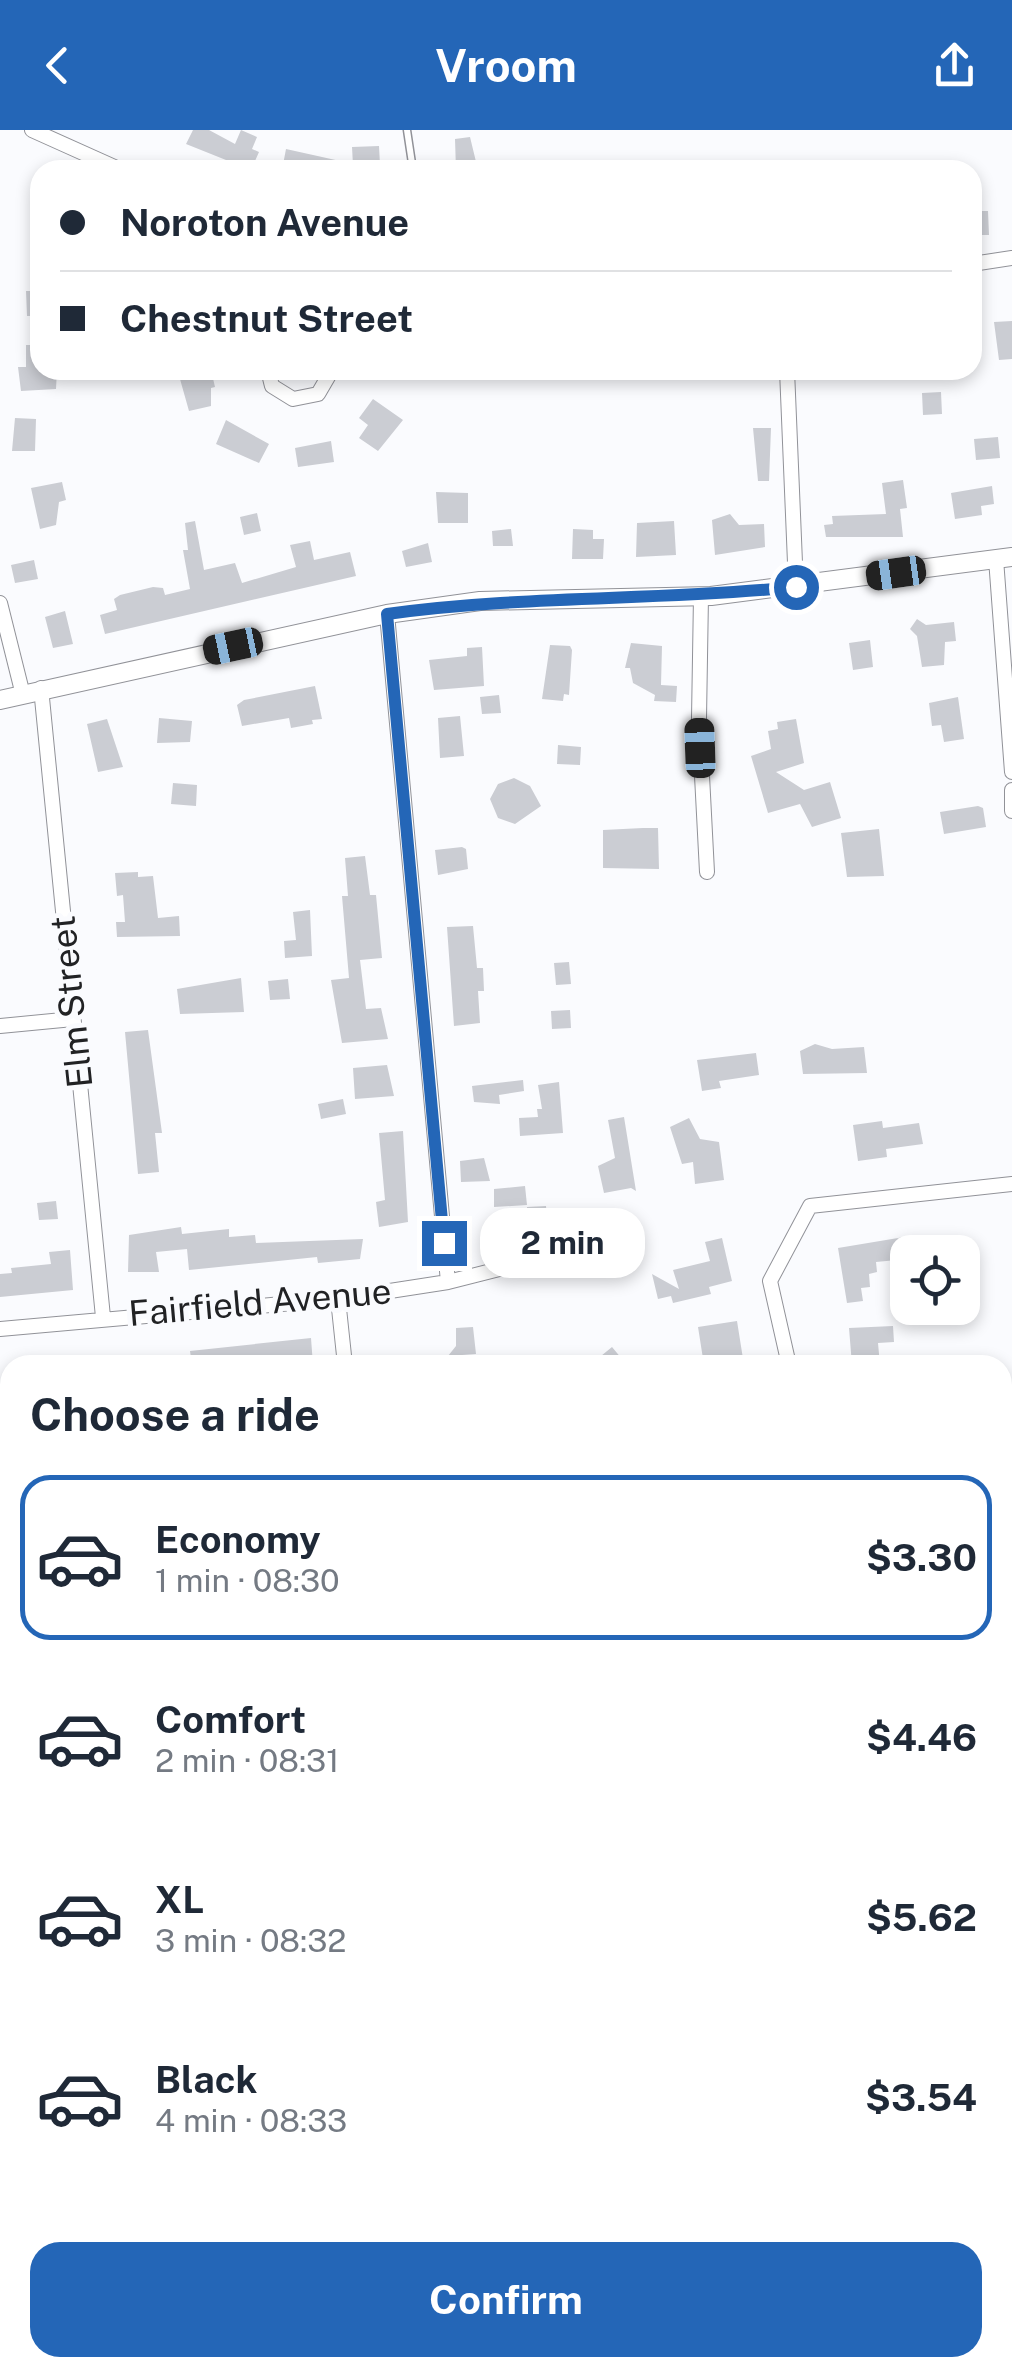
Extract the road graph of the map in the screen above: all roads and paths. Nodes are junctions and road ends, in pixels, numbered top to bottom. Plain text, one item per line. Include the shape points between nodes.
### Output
1 (32, 130) edge
2 (407, 130) edge
3 (99, 160) edge
4 (412, 160) edge
5 (1012, 258) edge
6 (982, 262) edge
7 (270, 380) edge
8 (326, 380) edge
9 (787, 380) edge
10 (1004, 558) edge
11 (796, 587) junction
12 (701, 596) junction
13 (0, 604) edge
14 (387, 614) junction
15 (32, 691) junction
16 (0, 700) edge
17 (1012, 772) edge
18 (1012, 790) edge
19 (1012, 811) edge
20 (708, 872) dead end
21 (73, 1019) junction
22 (0, 1026) edge
23 (1012, 1184) edge
24 (634, 1235) dead end
25 (448, 1282) junction
26 (338, 1299) junction
27 (103, 1317) junction
28 (0, 1329) edge
29 (343, 1355) edge
30 (786, 1355) edge

1 - 3 street
2 - 4 lane
5 - 6 street
7 - 8 street via 294,400 318,394
9 - 11 street
10 - 11 main road
10 - 17 street
11 - 12 main road
12 - 14 main road via 480,601
12 - 20 street via 699,718
13 - 15 street, Elm Street
14 - 15 main road
14 - 25 street
15 - 16 main road
15 - 21 street, Elm Street
18 - 19 street
21 - 22 street
21 - 27 street, Elm Street
23 - 30 street via 810,1206 770,1281
24 - 25 street, Fairfield Avenue
25 - 26 street, Fairfield Avenue
26 - 27 street, Fairfield Avenue
26 - 29 street
27 - 28 street, Fairfield Avenue

